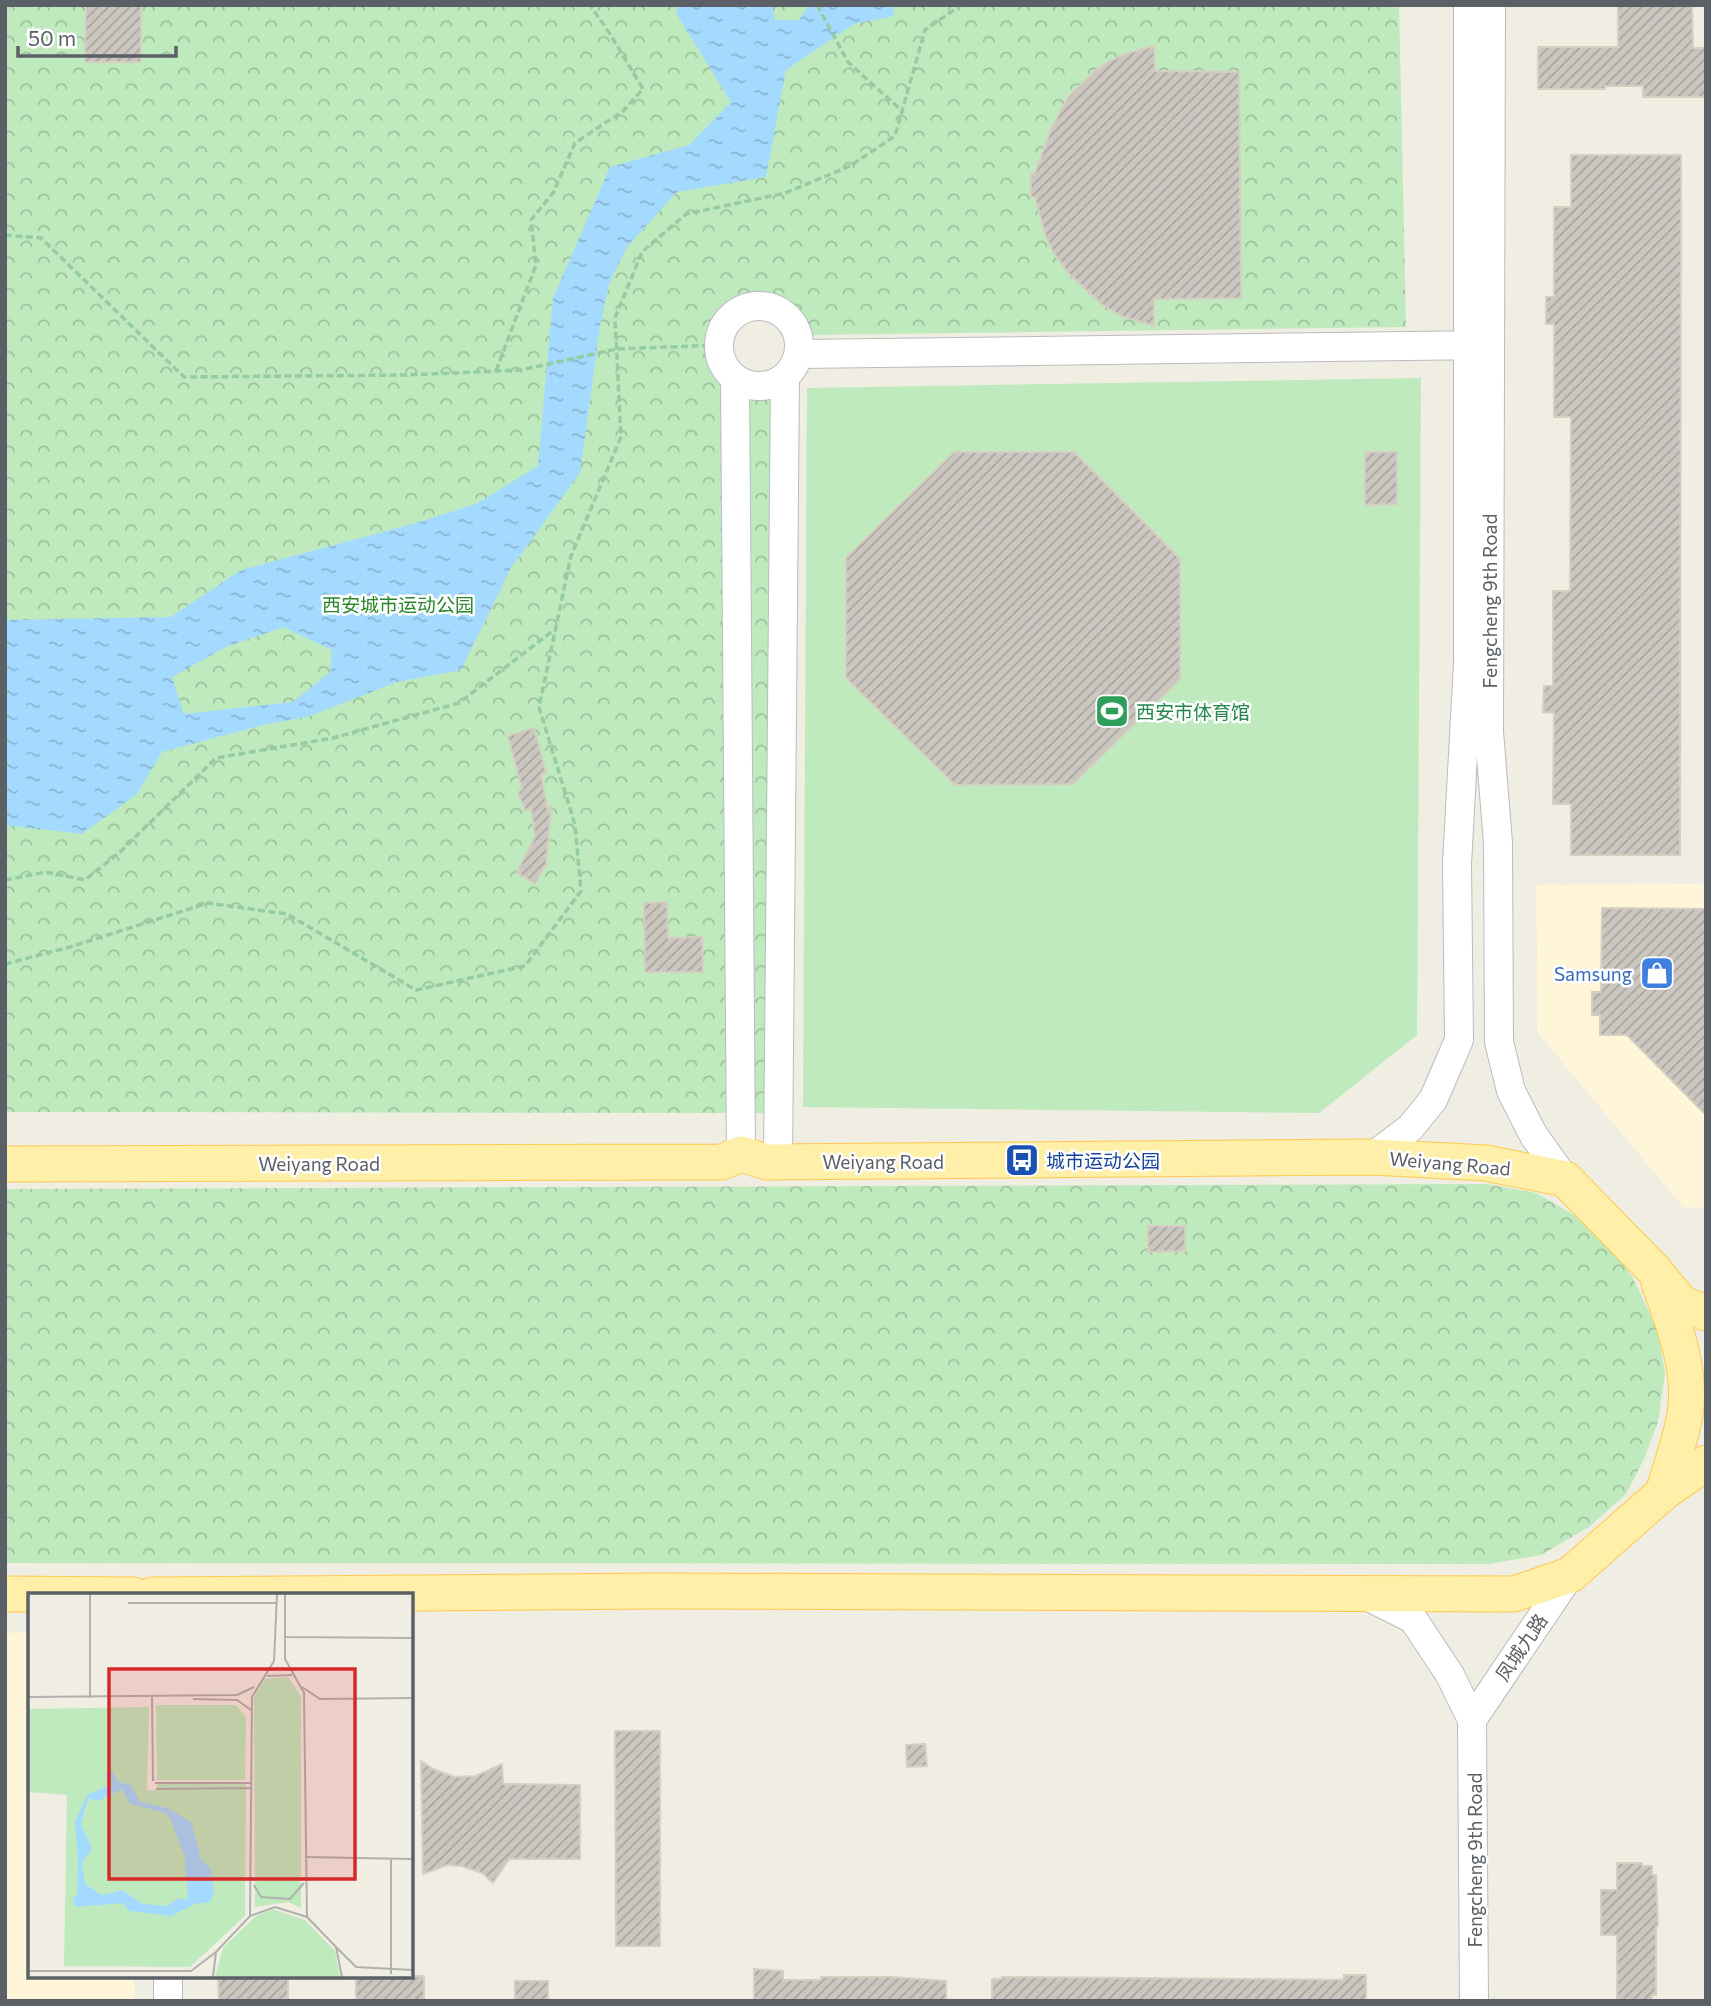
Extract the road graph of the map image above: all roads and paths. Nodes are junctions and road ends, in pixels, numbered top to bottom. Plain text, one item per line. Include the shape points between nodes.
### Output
1 (590, 5) edge
2 (817, 5) edge
3 (961, 5) edge
4 (1468, 5) edge
5 (1491, 5) edge
6 (902, 110) junction
7 (5, 235) edge
8 (719, 345) junction
9 (1479, 345) junction
10 (617, 349) junction
11 (792, 365) junction
12 (496, 371) junction
13 (735, 379) junction
14 (556, 628) junction
15 (5, 880) edge
16 (5, 964) edge
17 (741, 1154) junction
18 (1372, 1157) junction
19 (778, 1162) junction
20 (5, 1164) edge
21 (1565, 1179) junction
22 (1654, 1270) junction
23 (1706, 1313) edge
24 (1706, 1463) edge
25 (1663, 1493) junction
26 (1570, 1575) junction
27 (330, 1593) edge
28 (5, 1594) edge
29 (28, 1594) edge
30 (1363, 1594) junction
31 (1472, 1720) junction
32 (168, 1978) edge
33 (168, 2001) edge
34 (1474, 2001) edge

1 - 12 path via 642,89 623,111 575,143 553,193 531,220 536,265
2 - 6 path via 848,62
3 - 6 path via 925,30
4 - 9 street, Fengcheng 9th Road
5 - 9 street, Fengcheng 9th Road
6 - 10 path via 895,136 849,166 785,193 686,214 642,252 615,317
7 - 12 path via 41,238 184,377
8 - 10 path
8 - 11 street via 727,320 762,305 787,316 795,327 799,340
8 - 13 street via 720,358
9 - 11 street
9 - 18 street, Fengcheng 9th Road via 1457,864 1459,1040 1433,1100 1410,1128
9 - 21 street, Fengcheng 9th Road via 1489,732 1498,843 1499,1042 1511,1091 1534,1136
10 - 12 path
10 - 14 path via 621,437 571,555
11 - 13 street via 773,384 747,385
11 - 19 street
13 - 17 street
14 - 15 path via 459,703 333,738 216,758 85,880 46,872
14 - 16 path via 539,707 575,825 581,891 524,966 416,989 288,914 208,903
17 - 19 main road, Weiyang Road
17 - 20 main road, Weiyang Road via 722,1162
18 - 19 main road, Weiyang Road
18 - 21 main road, Weiyang Road via 1486,1163
21 - 22 main road
22 - 23 main road via 1682,1304
22 - 25 main road via 1685,1370 1685,1413
24 - 25 main road
25 - 26 main road
26 - 30 main road via 1514,1594
26 - 31 street, 凤城九路
27 - 30 main road
28 - 29 main road
30 - 31 street via 1413,1619 1450,1675
31 - 34 street, Fengcheng 9th Road
32 - 33 street

